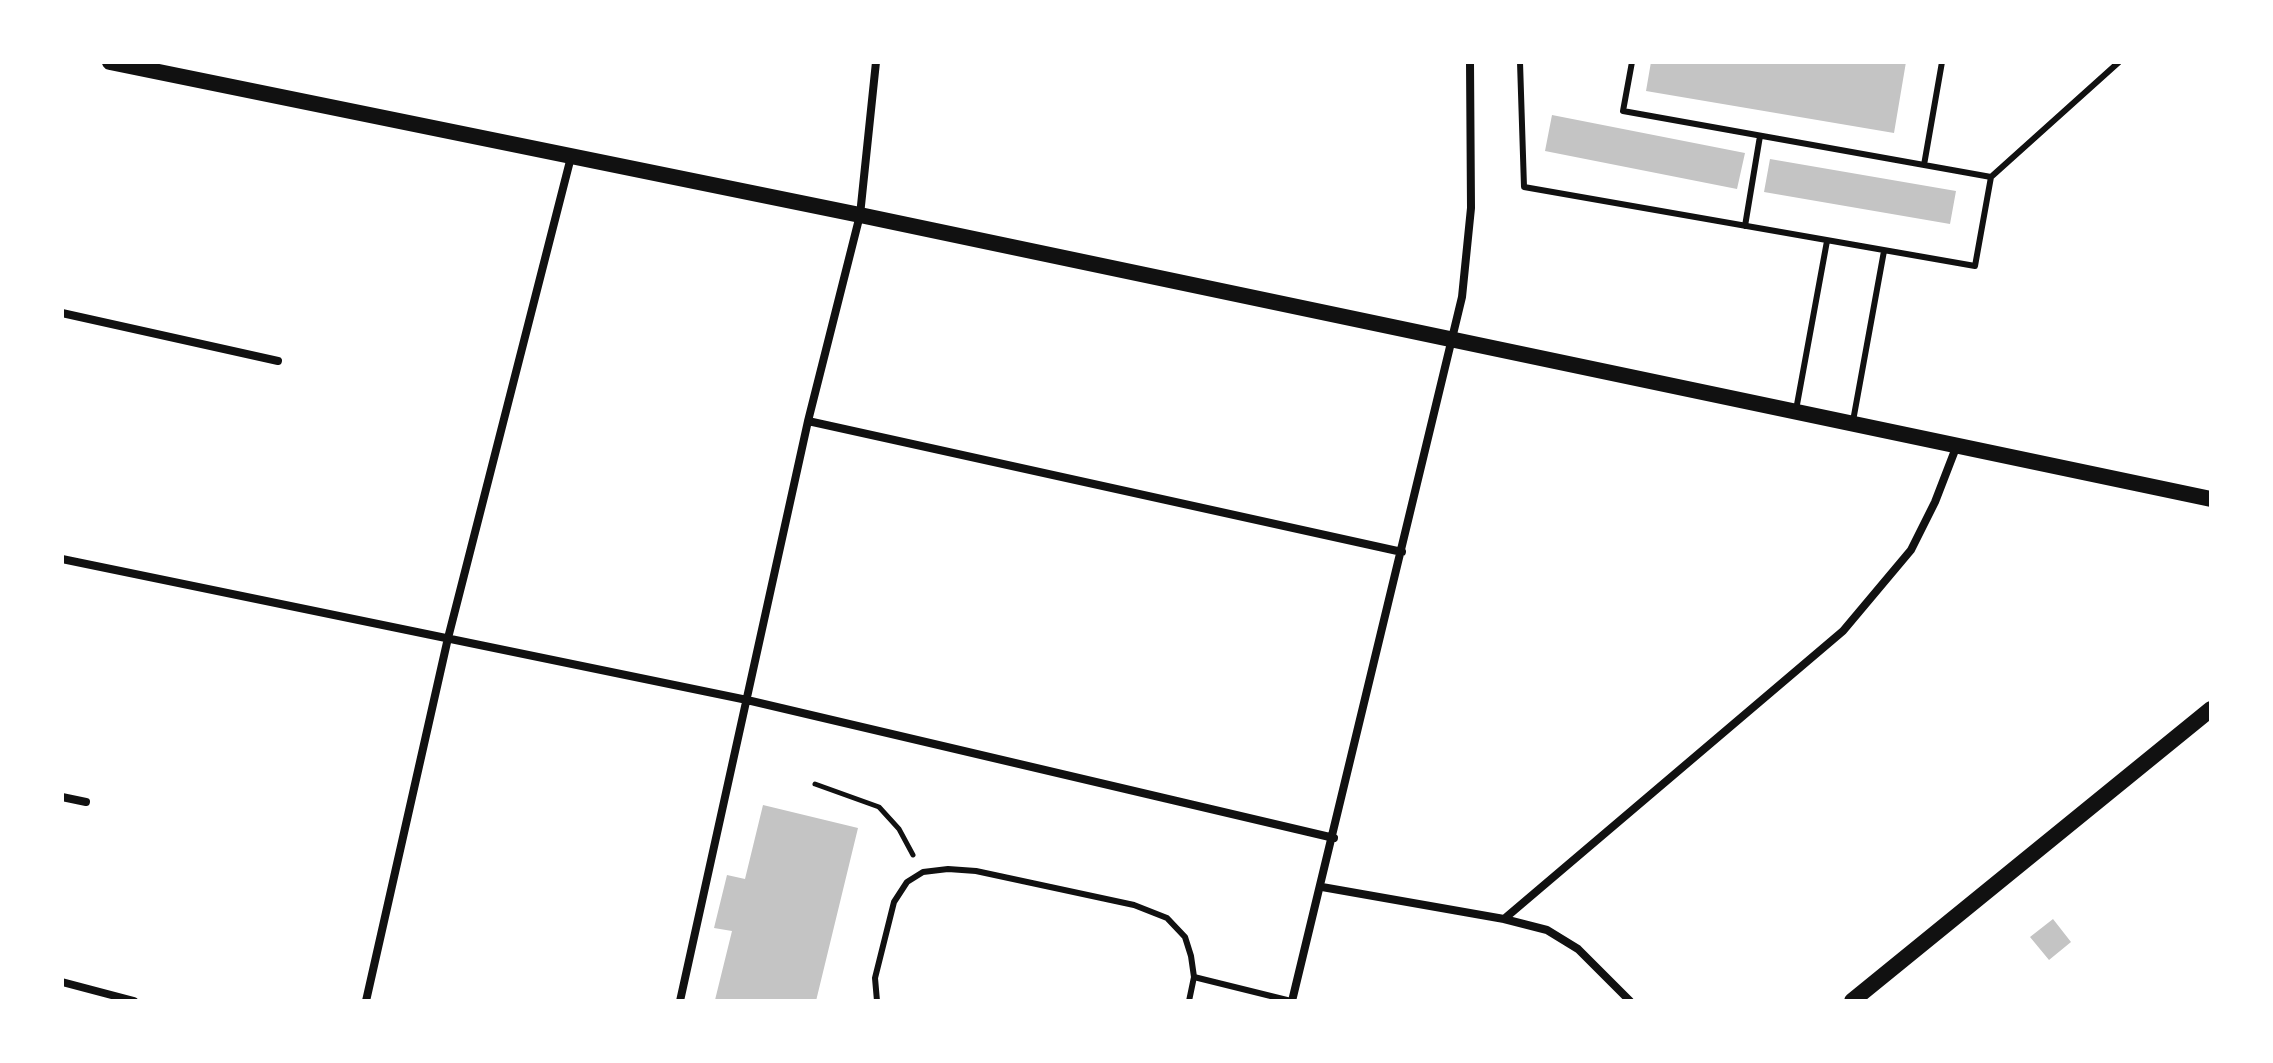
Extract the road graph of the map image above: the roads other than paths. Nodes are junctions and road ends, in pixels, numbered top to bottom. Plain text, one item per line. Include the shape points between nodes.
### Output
1 (110, 62) edge
2 (876, 62) edge
3 (1470, 62) edge
4 (1520, 62) edge
5 (1632, 62) edge
6 (1942, 62) edge
7 (2119, 62) edge
8 (1760, 136) junction
9 (571, 157) junction
10 (1924, 165) junction
11 (1991, 177) junction
12 (860, 215) junction
13 (1745, 226) junction
14 (1827, 241) junction
15 (1884, 251) junction
16 (62, 313) edge
17 (1453, 340) junction
18 (278, 361) dead end
19 (1796, 412) junction
20 (808, 421) junction
21 (1853, 424) junction
22 (1957, 445) junction
23 (2211, 499) edge
24 (1402, 552) junction
25 (62, 559) edge
26 (448, 638) junction
27 (747, 700) junction
28 (2211, 709) edge
29 (62, 797) edge
30 (86, 802) dead end
31 (1334, 838) junction
32 (1322, 887) junction
33 (1504, 919) junction
34 (1194, 977) junction
35 (62, 982) edge
36 (134, 1001) edge
37 (366, 1001) edge
38 (680, 1001) edge
39 (877, 1001) edge
40 (1189, 1001) edge
41 (1292, 1001) edge
42 (1630, 1001) edge
43 (1852, 1001) edge

1 - 9 main road
2 - 12 street
3 - 17 street via 1471,208
4 - 13 lane via 1524,187
5 - 8 lane via 1623,111
6 - 10 lane
7 - 11 lane
8 - 10 lane
8 - 13 lane
9 - 12 main road
9 - 26 street
10 - 11 lane
11 - 15 lane via 1975,266
12 - 17 main road
12 - 20 street
13 - 14 lane
14 - 15 lane
14 - 19 lane
15 - 21 lane
16 - 18 street
17 - 19 main road
17 - 24 street
19 - 21 main road
20 - 24 street
20 - 27 street
21 - 22 main road
22 - 23 main road
22 - 33 street via 1911,550 1843,631
24 - 31 street
25 - 26 street
26 - 27 street
26 - 37 street
27 - 31 street
27 - 38 street
28 - 43 main road
29 - 30 street
31 - 32 street
32 - 33 street
32 - 41 street
33 - 42 street via 1547,930 1578,949
34 - 39 lane via 1185,937 1167,918 1134,905 948,869 923,872 907,882 894,902 875,978
34 - 40 lane
34 - 41 lane
35 - 36 street

